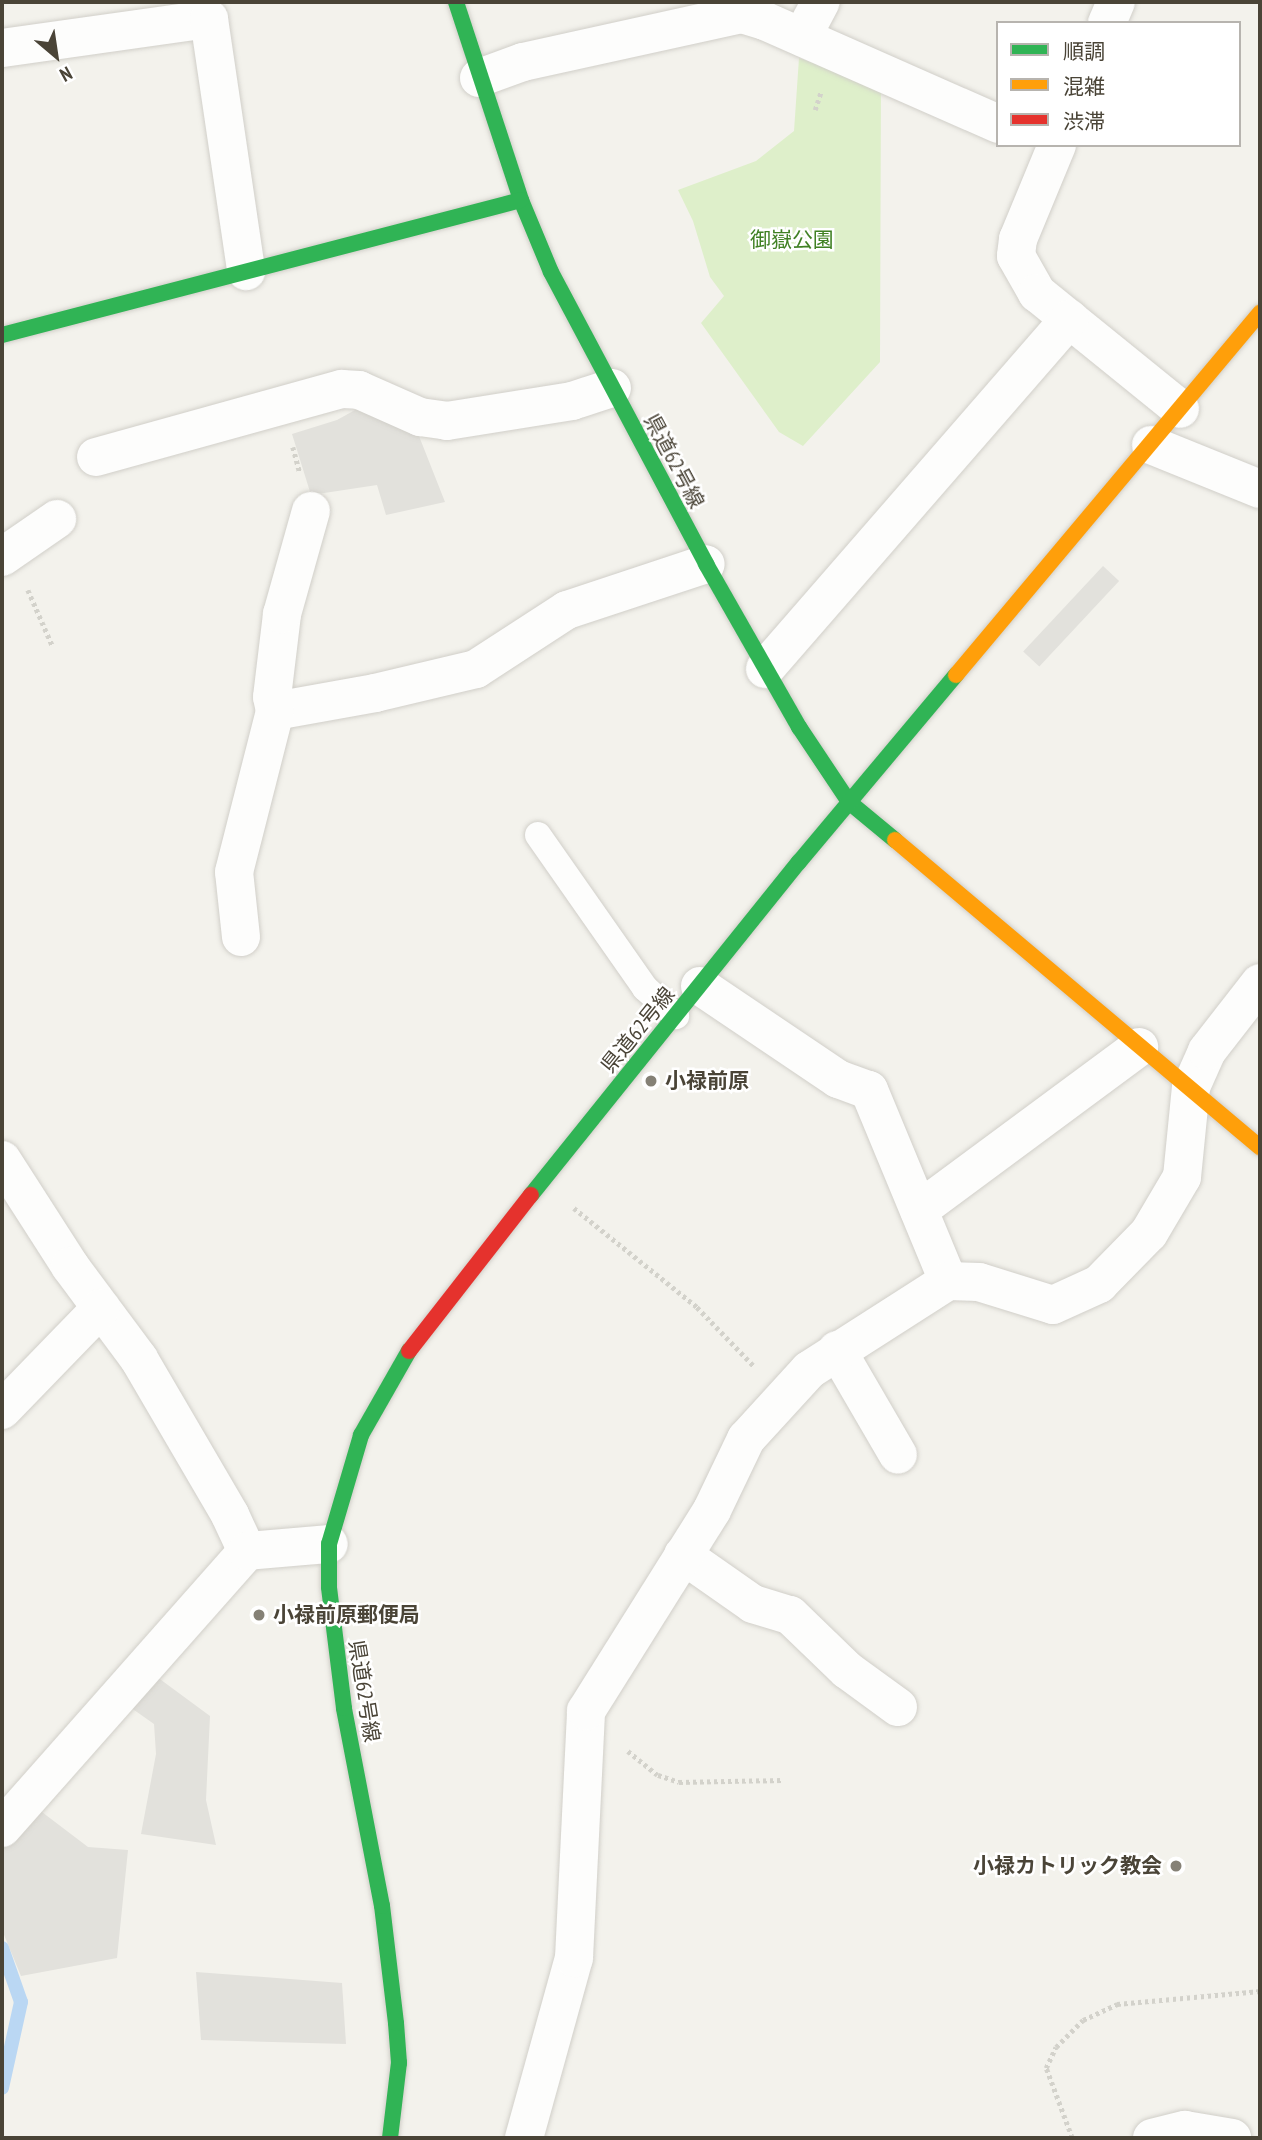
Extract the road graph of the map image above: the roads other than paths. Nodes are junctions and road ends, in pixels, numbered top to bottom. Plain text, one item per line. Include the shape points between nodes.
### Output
1 (456, 2) edge
2 (821, 2) edge
3 (1116, 2) edge
4 (1108, 21) edge
5 (802, 37) junction
6 (2, 48) edge
7 (479, 78) junction
8 (996, 123) edge
9 (1052, 147) edge
10 (522, 200) junction
11 (246, 271) junction
12 (1260, 313) edge
13 (1069, 319) junction
14 (2, 335) edge
15 (612, 388) junction
16 (1180, 409) junction
17 (1151, 445) junction
18 (96, 457) dead end
19 (1260, 488) edge
20 (311, 511) road end
21 (57, 519) dead end
22 (7, 554) edge
23 (706, 564) junction
24 (765, 669) junction
25 (275, 710) junction
26 (849, 802) junction
27 (538, 835) dead end
28 (241, 937) dead end
29 (1260, 983) edge
30 (700, 986) junction
31 (676, 1016) junction
32 (1139, 1047) junction
33 (1191, 1087) junction
34 (1260, 1147) edge
35 (2, 1160) edge
36 (919, 1210) junction
37 (948, 1281) junction
38 (101, 1308) junction
39 (837, 1350) junction
40 (2, 1410) edge
41 (898, 1455) dead end
42 (329, 1544) junction
43 (247, 1551) junction
44 (683, 1555) junction
45 (898, 1707) dead end
46 (2, 1828) edge
47 (390, 2138) edge
48 (524, 2138) edge
49 (1152, 2138) edge
50 (1231, 2138) edge

1 - 7 main road, 県道62号線
2 - 5 street
3 - 4 street
5 - 7 street via 742,14 523,62
5 - 8 street
6 - 11 street via 209,19
7 - 10 main road, 県道62号線
9 - 13 street via 1016,256 1037,293
10 - 11 main road
10 - 15 main road, 県道62号線 via 551,272
11 - 14 main road
12 - 16 main road
13 - 16 street
13 - 24 street
15 - 18 street via 572,401 447,421 420,418 359,390 342,389
15 - 23 main road, 県道62号線
16 - 17 main road
17 - 19 street
17 - 26 main road
20 - 25 street via 282,614 272,696
21 - 22 street
23 - 24 main road, 県道62号線
23 - 25 street via 567,610 476,669
24 - 26 main road, 県道62号線
25 - 28 street via 234,872
26 - 30 main road, 県道62号線
26 - 32 main road
27 - 31 lane via 645,988
29 - 33 street via 1207,1051
30 - 31 main road, 県道62号線
30 - 36 street via 838,1079 869,1090
31 - 42 main road, 県道62号線 via 428,1323 391,1378 361,1435
32 - 33 main road
32 - 36 street
33 - 34 main road
33 - 37 street via 1182,1177 1149,1233 1099,1284 1053,1305 978,1282
35 - 38 street
36 - 37 street
37 - 39 street
38 - 40 street
38 - 43 street via 139,1359
39 - 41 street
39 - 44 street via 809,1370 746,1439 712,1510
42 - 43 street
42 - 47 main road, 県道62号線 via 329,1587 342,1695 382,1906 396,2023 398,2063
43 - 46 street
44 - 45 street via 753,1604 790,1615 848,1670
44 - 48 street via 586,1711 574,1958
49 - 50 street via 1185,2130

